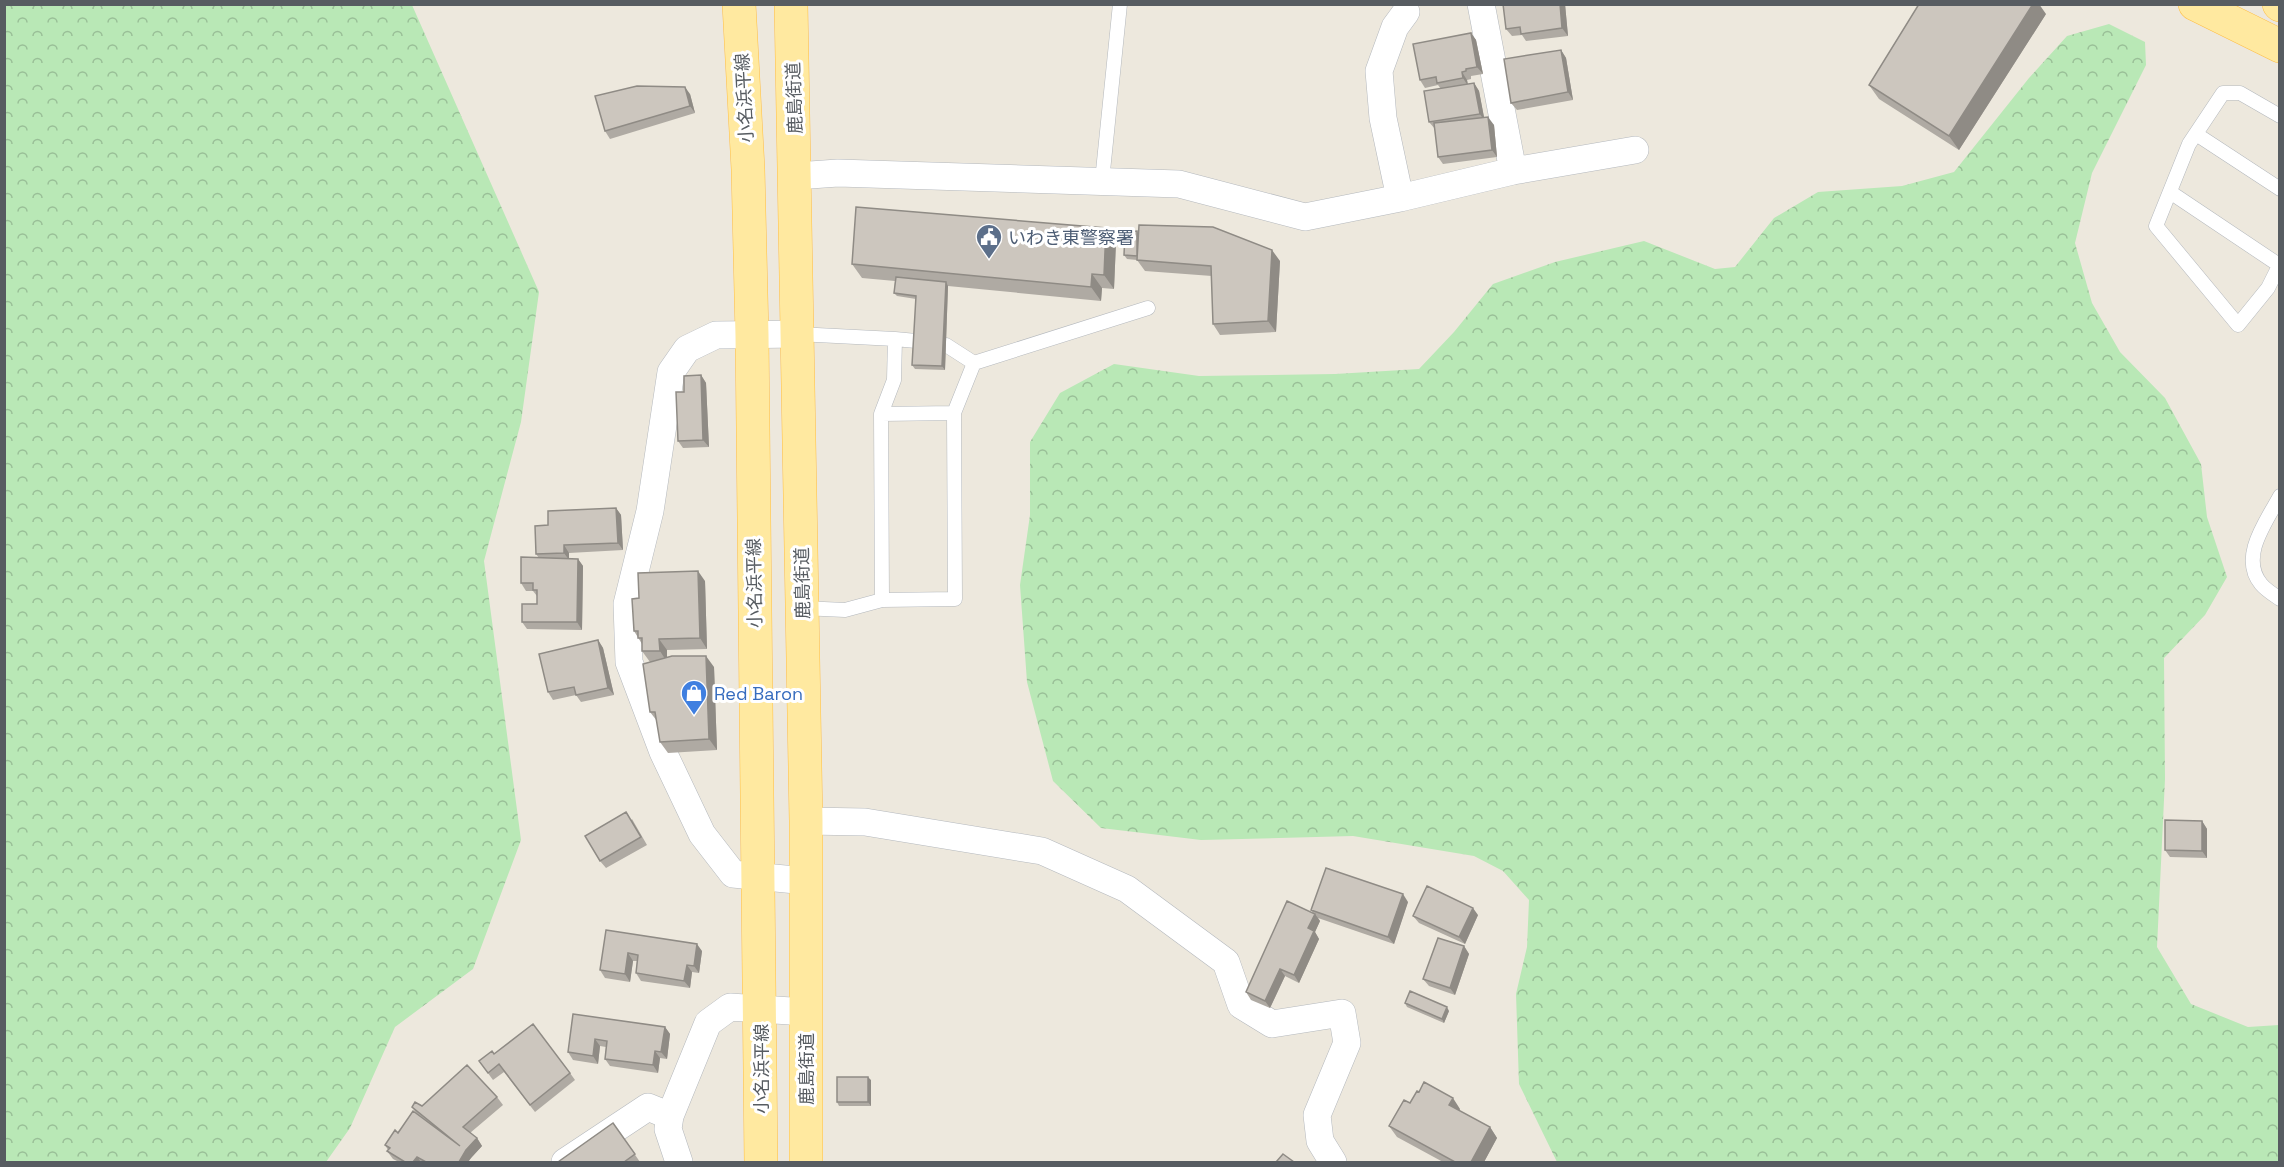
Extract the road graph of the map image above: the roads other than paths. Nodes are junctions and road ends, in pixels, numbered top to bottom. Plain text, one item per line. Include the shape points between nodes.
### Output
1 (739, 4) edge
2 (1120, 4) edge
3 (1481, 4) edge
4 (2195, 4) edge
5 (792, 5) edge
6 (1406, 12) dead end
7 (2280, 46) edge
8 (2280, 117) edge
9 (2196, 134) junction
10 (1635, 150) dead end
11 (1513, 171) junction
12 (796, 176) junction
13 (1102, 181) junction
14 (2280, 189) edge
15 (2170, 192) junction
16 (1400, 198) junction
17 (2279, 265) edge
18 (1148, 308) dead end
19 (796, 334) junction
20 (752, 335) junction
21 (895, 339) junction
22 (916, 341) edge
23 (946, 345) edge
24 (974, 363) junction
25 (954, 413) junction
26 (881, 414) junction
27 (2280, 496) edge
28 (882, 600) junction
29 (2280, 600) edge
30 (802, 608) junction
31 (806, 821) junction
32 (758, 875) junction
33 (806, 881) junction
34 (760, 1008) junction
35 (806, 1012) junction
36 (670, 1116) junction
37 (565, 1162) edge
38 (679, 1162) edge
39 (761, 1162) edge
40 (806, 1162) edge
41 (1333, 1162) edge

1 - 20 main road, 小名浜平線
2 - 13 lane
3 - 11 street
4 - 7 main road
5 - 12 main road, 鹿島街道
6 - 16 street via 1395,27 1379,70 1383,118
8 - 9 lane via 2240,93 2223,93
9 - 14 lane
9 - 15 lane
10 - 11 street
11 - 16 street
12 - 13 street via 838,173
12 - 19 main road, 鹿島街道
13 - 16 street via 1179,184 1305,217
15 - 17 lane
15 - 17 lane via 2156,226 2238,325 2268,288
18 - 24 lane
19 - 20 street
19 - 21 lane
19 - 30 main road, 鹿島街道
20 - 32 main road, 小名浜平線
20 - 32 street via 716,335 687,349 671,372 650,511 627,604 629,662 663,752 702,834 733,874
21 - 22 lane
21 - 26 lane via 894,380
23 - 24 lane
24 - 25 lane
25 - 26 lane
25 - 28 lane via 955,599
26 - 28 lane
27 - 29 lane via 2251,558 2260,583
28 - 30 lane via 845,610
30 - 31 main road, 鹿島街道
31 - 33 main road, 鹿島街道
31 - 41 street via 865,822 1042,851 1127,889 1226,962 1241,1005 1272,1024 1342,1013 1347,1043 1317,1115 1320,1141
32 - 33 street
32 - 34 main road, 小名浜平線
33 - 35 main road, 鹿島街道
34 - 35 street
34 - 36 street via 730,1007 708,1023
34 - 39 main road, 小名浜平線
35 - 40 main road, 鹿島街道
36 - 37 street via 648,1107
36 - 38 street via 668,1129

